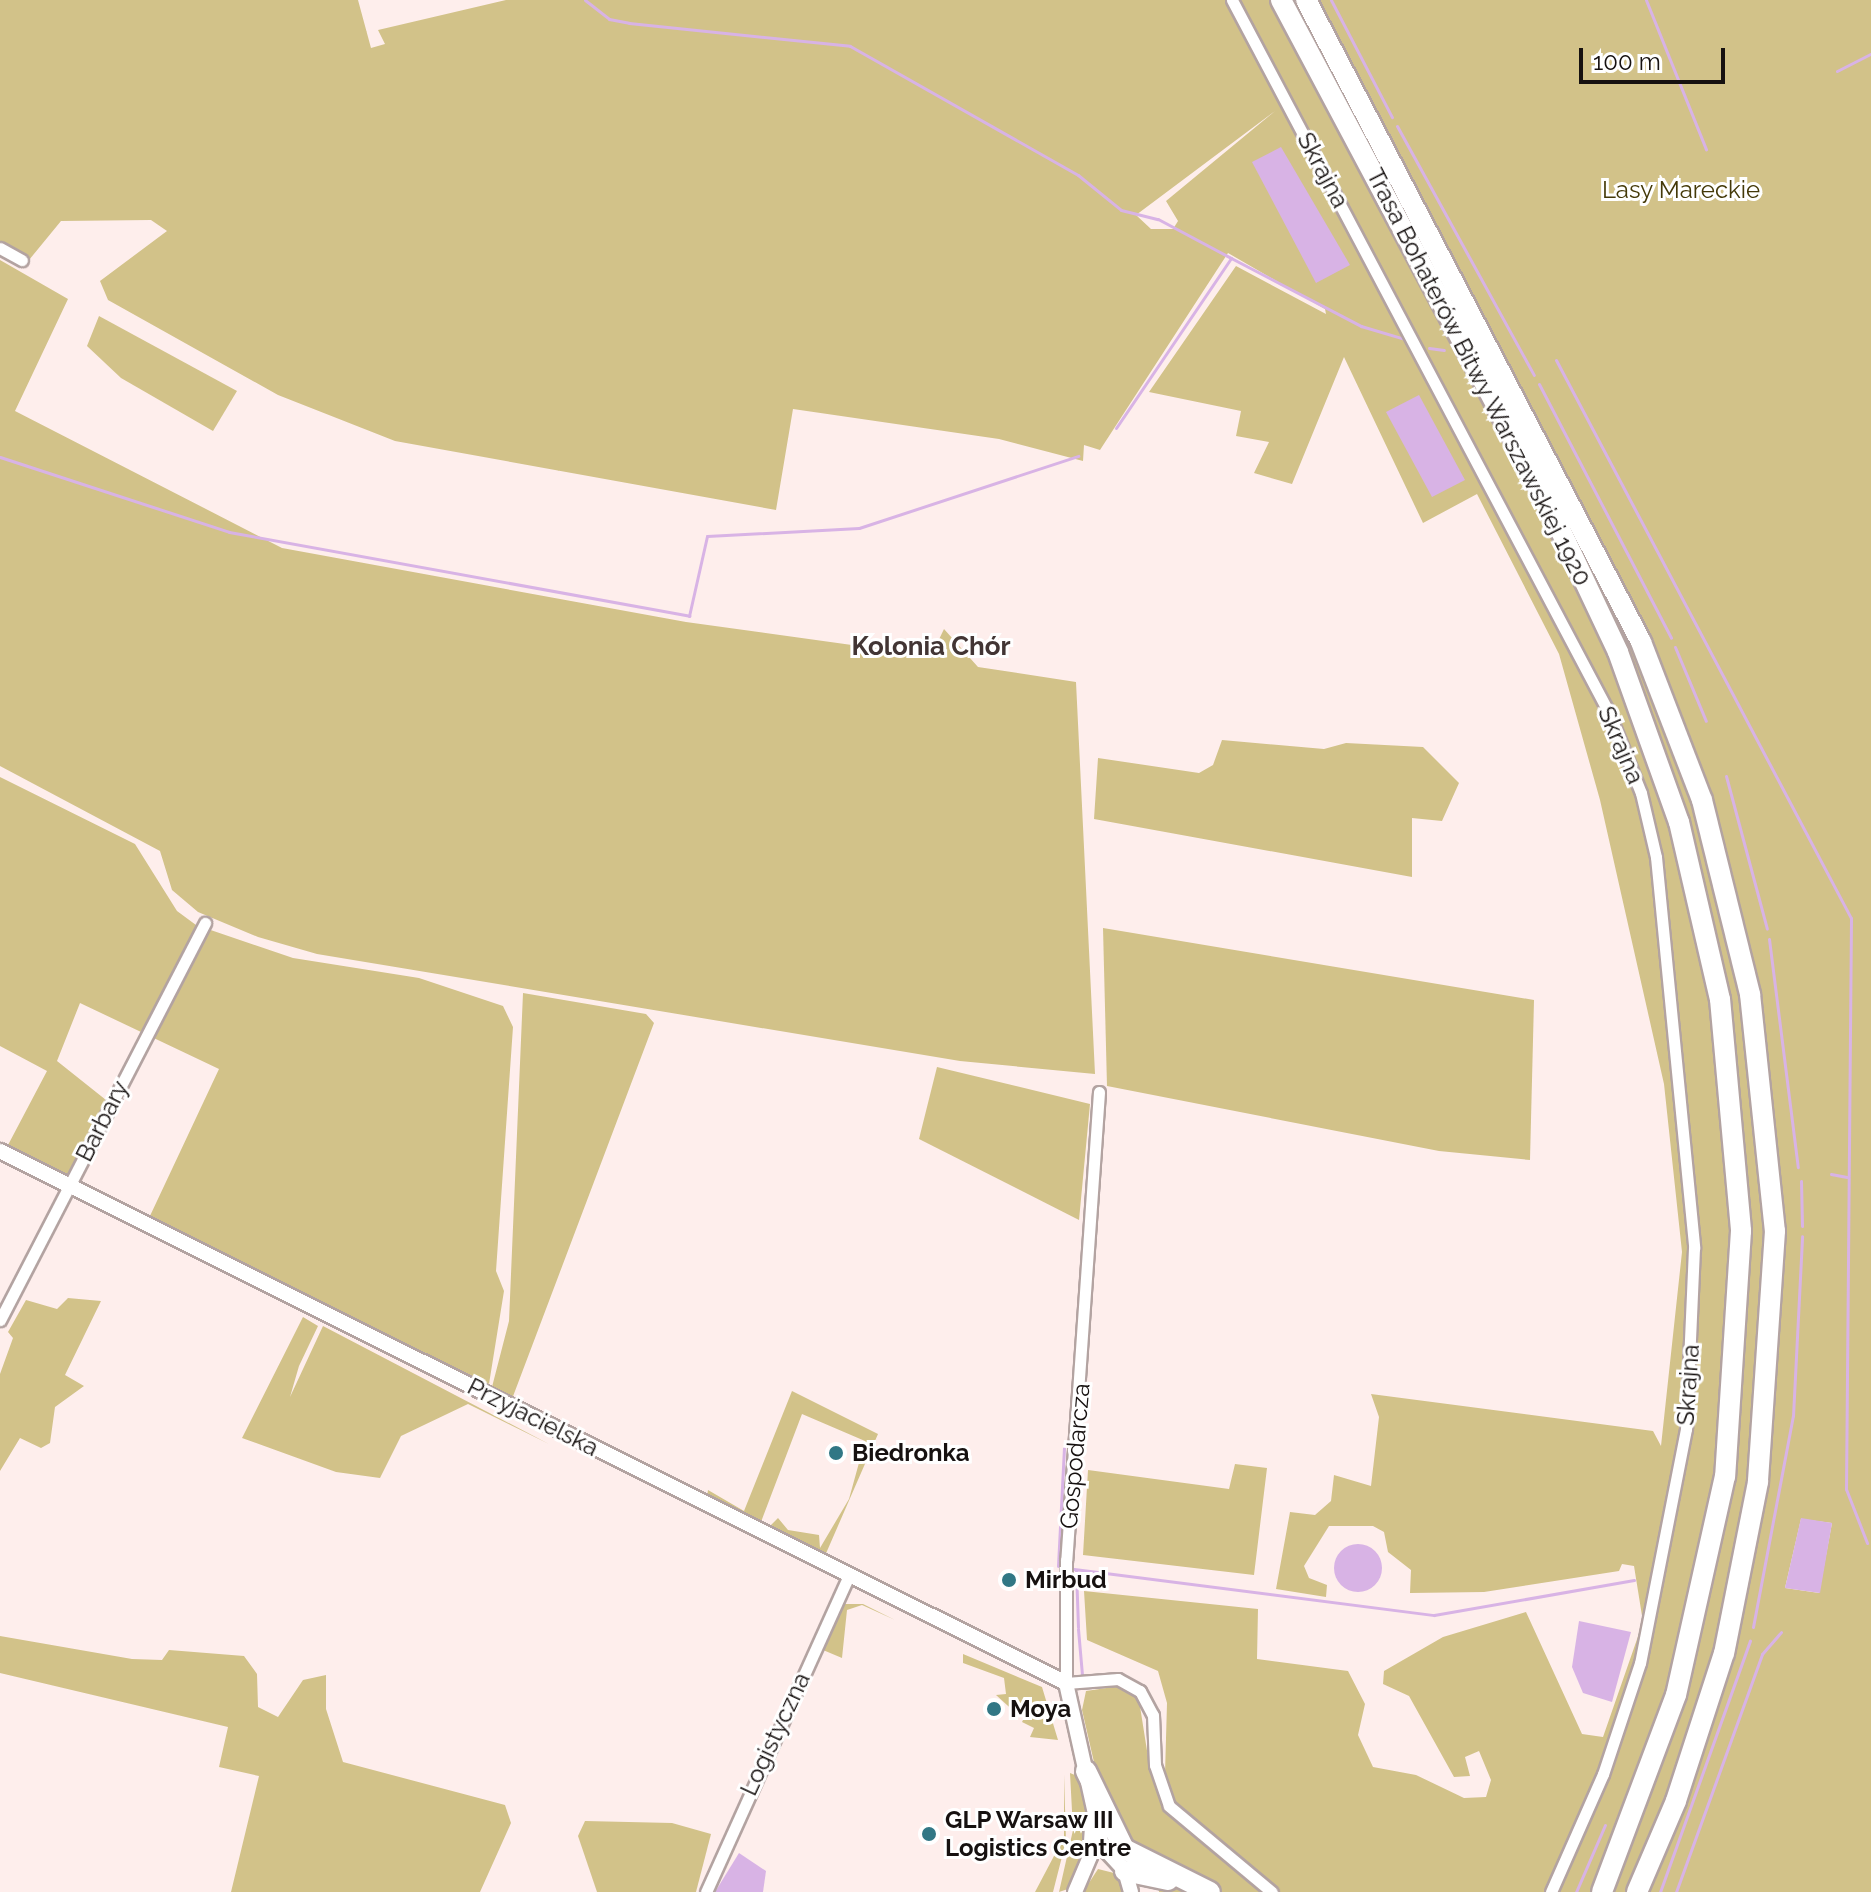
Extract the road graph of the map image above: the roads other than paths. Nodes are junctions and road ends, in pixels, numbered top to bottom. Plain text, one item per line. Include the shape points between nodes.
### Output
1 (1232, 0) edge
2 (1281, 0) edge
3 (1306, 0) edge
4 (0, 248) edge
5 (22, 260) dead end
6 (205, 923) dead end
7 (1099, 1092) dead end
8 (0, 1151) edge
9 (68, 1186) junction
10 (0, 1320) edge
11 (848, 1578) junction
12 (1066, 1683) junction
13 (1086, 1771) junction
14 (1093, 1816) junction
15 (1086, 1866) junction
16 (1119, 1867) junction
17 (1180, 1880) junction
18 (1073, 1891) edge
19 (706, 1892) edge
20 (1131, 1892) edge
21 (1210, 1892) edge
22 (1272, 1892) edge
23 (1551, 1892) edge
24 (1602, 1892) edge
25 (1637, 1892) edge

1 - 23 street, Skrajna via 1609,713 1641,793 1663,916 1694,1248 1686,1429 1661,1576 1608,1761
2 - 24 highway, Trasa Bohaterów Bitwy Warszawskiej 1920 via 1542,491 1660,762 1702,913 1728,1051 1741,1305 1725,1476 1692,1641 1645,1789
3 - 25 highway, Trasa Bohaterów Bitwy Warszawskiej 1920 via 1573,502 1686,753 1737,925 1762,1070 1774,1311 1758,1482 1736,1605 1693,1753
4 - 5 street
6 - 9 street, Barbary
7 - 12 street, Gospodarcza via 1068,1527
8 - 9 street, Przyjacielska
9 - 10 street, Barbary
9 - 11 street, Przyjacielska
11 - 12 street, Przyjacielska
11 - 19 street, Logistyczna
12 - 13 street, Gospodarcza
12 - 22 street via 1118,1679 1140,1691 1153,1715 1155,1765 1169,1806
13 - 14 street, Gospodarcza
13 - 17 highway via 1124,1849
14 - 15 street, Gospodarcza
14 - 16 street, Gospodarcza
15 - 16 street
15 - 18 street, Gospodarcza
16 - 17 highway
16 - 20 street, Gospodarcza
17 - 21 highway

